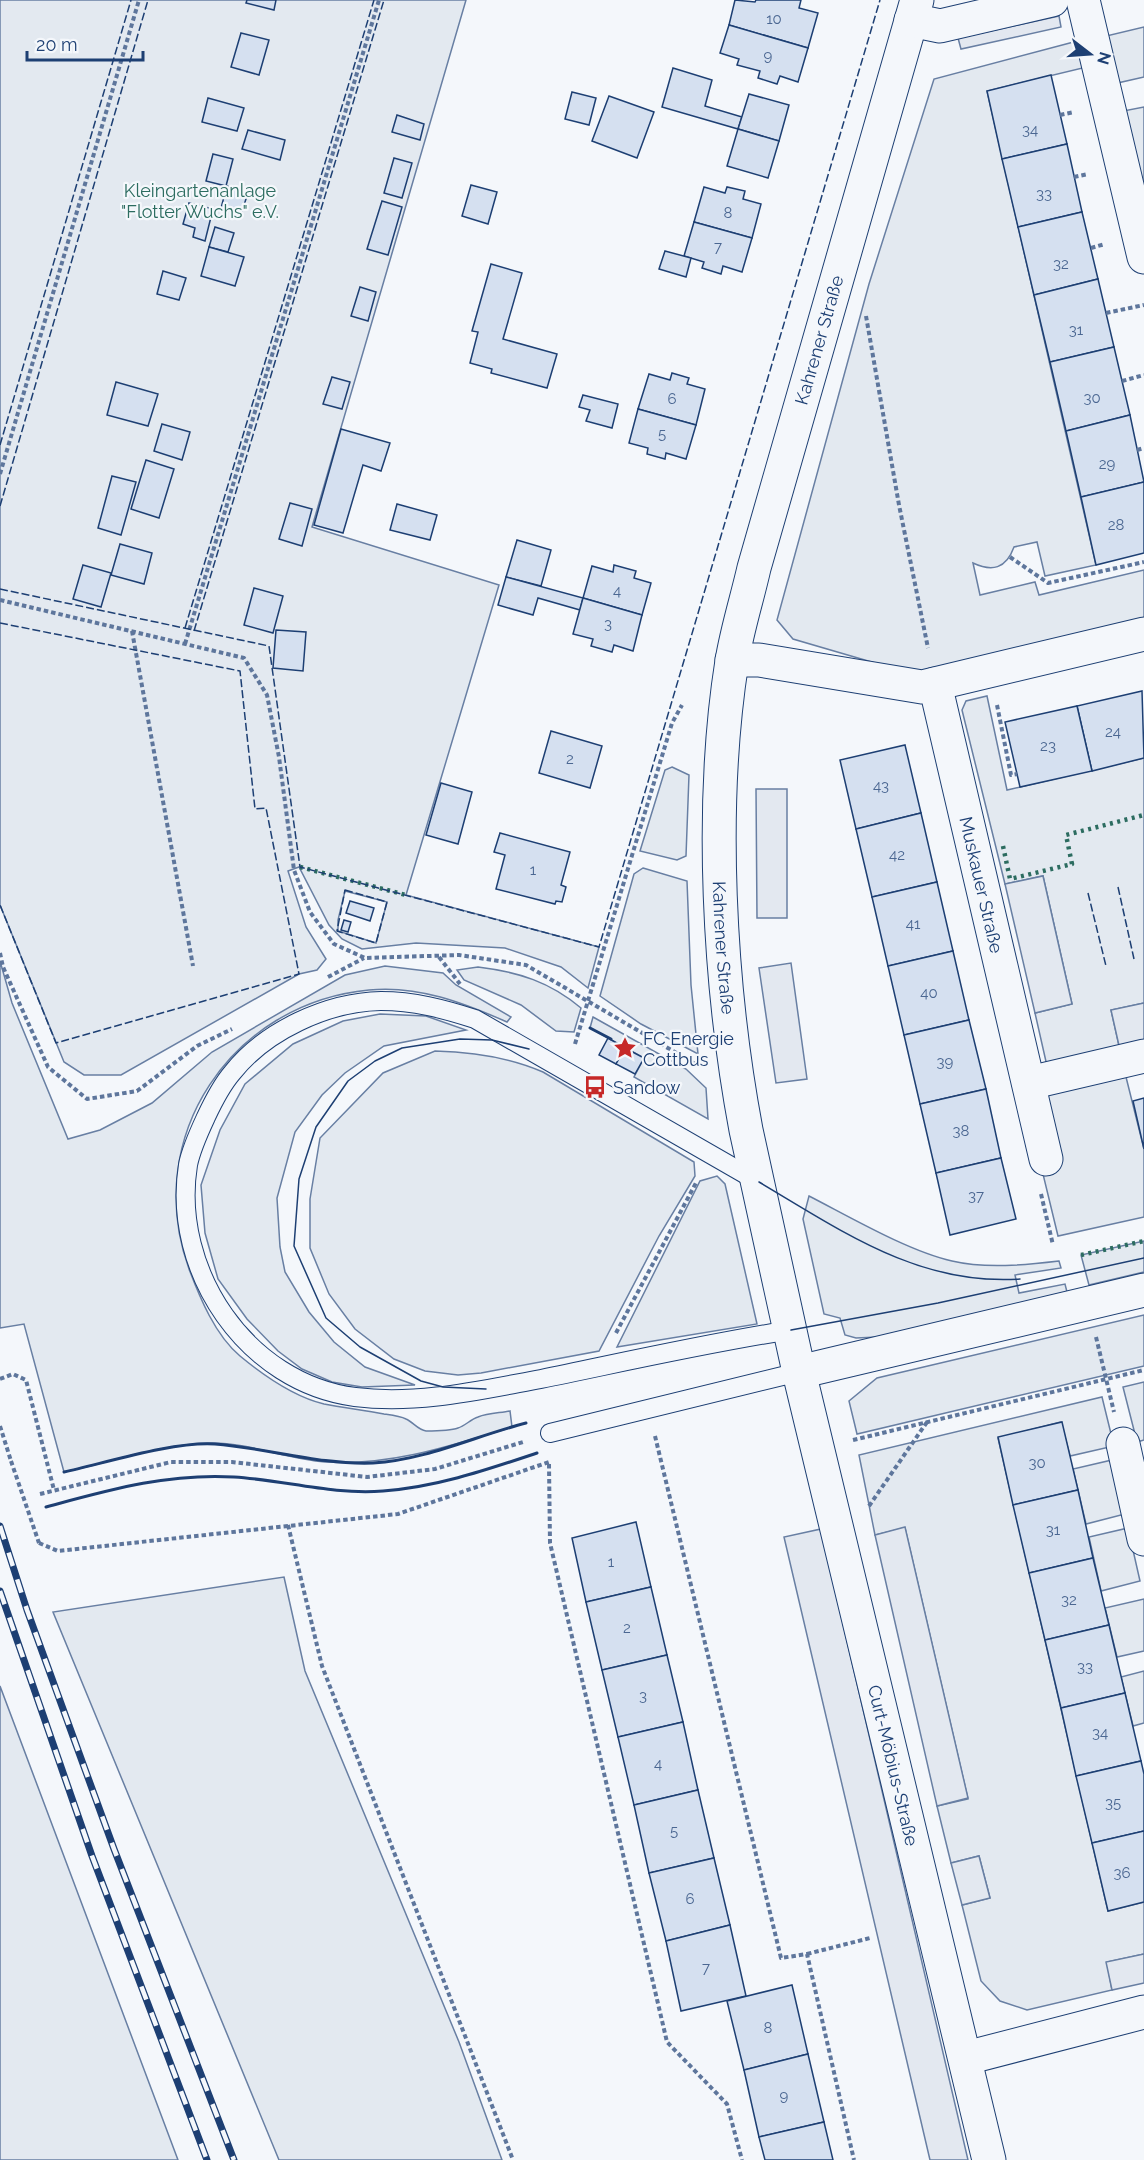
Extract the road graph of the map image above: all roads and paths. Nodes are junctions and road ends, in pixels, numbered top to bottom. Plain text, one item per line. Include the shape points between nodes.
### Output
1 (139, 0) edge
2 (379, 0) edge
3 (1053, 0) edge
4 (1083, 0) edge
5 (914, 10) edge
6 (1144, 257) edge
7 (1144, 305) edge
8 (1106, 313) dead end
9 (866, 315) dead end
10 (1144, 375) edge
11 (1122, 381) dead end
12 (1144, 448) edge
13 (1137, 450) dead end
14 (0, 474) edge
15 (1010, 557) dead end
16 (1144, 562) edge
17 (0, 600) edge
18 (132, 631) junction
19 (1144, 634) edge
20 (185, 644) junction
21 (732, 660) junction
22 (935, 684) junction
23 (996, 700) dead end
24 (682, 705) dead end
25 (1017, 774) dead end
26 (0, 953) edge
27 (365, 958) junction
28 (193, 966) dead end
29 (325, 979) dead end
30 (590, 1000) junction
31 (236, 1026) dead end
32 (572, 1055) dead end
33 (1144, 1056) edge
34 (1029, 1083) junction
35 (739, 1090) junction
36 (711, 1153) junction
37 (1042, 1171) joint
38 (759, 1182) junction
39 (1053, 1245) dead end
40 (1144, 1290) edge
41 (791, 1330) junction
42 (1094, 1330) dead end
43 (598, 1367) junction
44 (1144, 1370) edge
45 (799, 1372) junction
46 (1107, 1378) junction
47 (0, 1379) edge
48 (649, 1409) junction
49 (927, 1422) junction
50 (0, 1426) edge
51 (550, 1433) junction
52 (851, 1441) dead end
53 (1123, 1444) dead end
54 (549, 1464) junction
55 (54, 1490) junction
56 (40, 1494) dead end
57 (866, 1509) dead end
58 (288, 1525) junction
59 (1144, 1539) edge
60 (870, 1938) dead end
61 (807, 1954) junction
62 (1144, 2012) edge
63 (966, 2058) junction
64 (513, 2160) edge
65 (742, 2160) edge
66 (854, 2160) edge
67 (989, 2160) edge

1 - 14 path
2 - 20 path
3 - 5 street, Kahrener Straße via 940,26
4 - 6 street
5 - 21 street, Kahrener Straße via 757,556
7 - 8 path
9 - 22 path
10 - 11 path
12 - 13 path
15 - 16 path via 1048,583
17 - 18 path
18 - 20 path
18 - 28 path
19 - 22 street
20 - 27 path via 244,658 267,695 294,870 310,912 334,944
21 - 22 street via 759,660 922,687
21 - 35 street, Kahrener Straße via 721,769 722,877 725,965
22 - 34 street, Muskauer Straße
23 - 25 path via 1011,775
24 - 30 path via 672,723
26 - 31 path via 3,968 48,1067 87,1099 137,1091 197,1046
27 - 29 path
27 - 30 path via 459,955 526,965
30 - 32 path
30 - 35 path
33 - 34 street
34 - 37 street, Muskauer Straße
35 - 38 street, Kahrener Straße
36 - 38 lane
36 - 43 path
36 - 43 lane via 475,1019 436,1006 404,1002 346,1005 296,1024 254,1050 214,1100 188,1164 187,1201 195,1255 224,1317 253,1348 283,1371 334,1393 387,1399 486,1389
37 - 39 path
38 - 41 street, Kahrener Straße
40 - 45 street
41 - 43 lane
41 - 45 street, Kahrener Straße
42 - 46 path
44 - 46 path
45 - 48 lane
45 - 63 street, Curt-Möbius-Straße
46 - 49 path
47 - 55 path via 13,1374 26,1380
48 - 51 lane
48 - 61 path via 781,1958
49 - 52 path
49 - 57 path
50 - 58 path, bridge via 39,1543 58,1551
51 - 54 path
51 - 55 path via 435,1469 367,1477 232,1462 171,1462
53 - 59 street
54 - 58 path via 398,1514
54 - 65 path via 550,1544 667,2042 728,2104
55 - 56 path
58 - 64 path via 322,1666
60 - 61 path
61 - 66 path
62 - 63 street
63 - 67 street, Curt-Möbius-Straße

